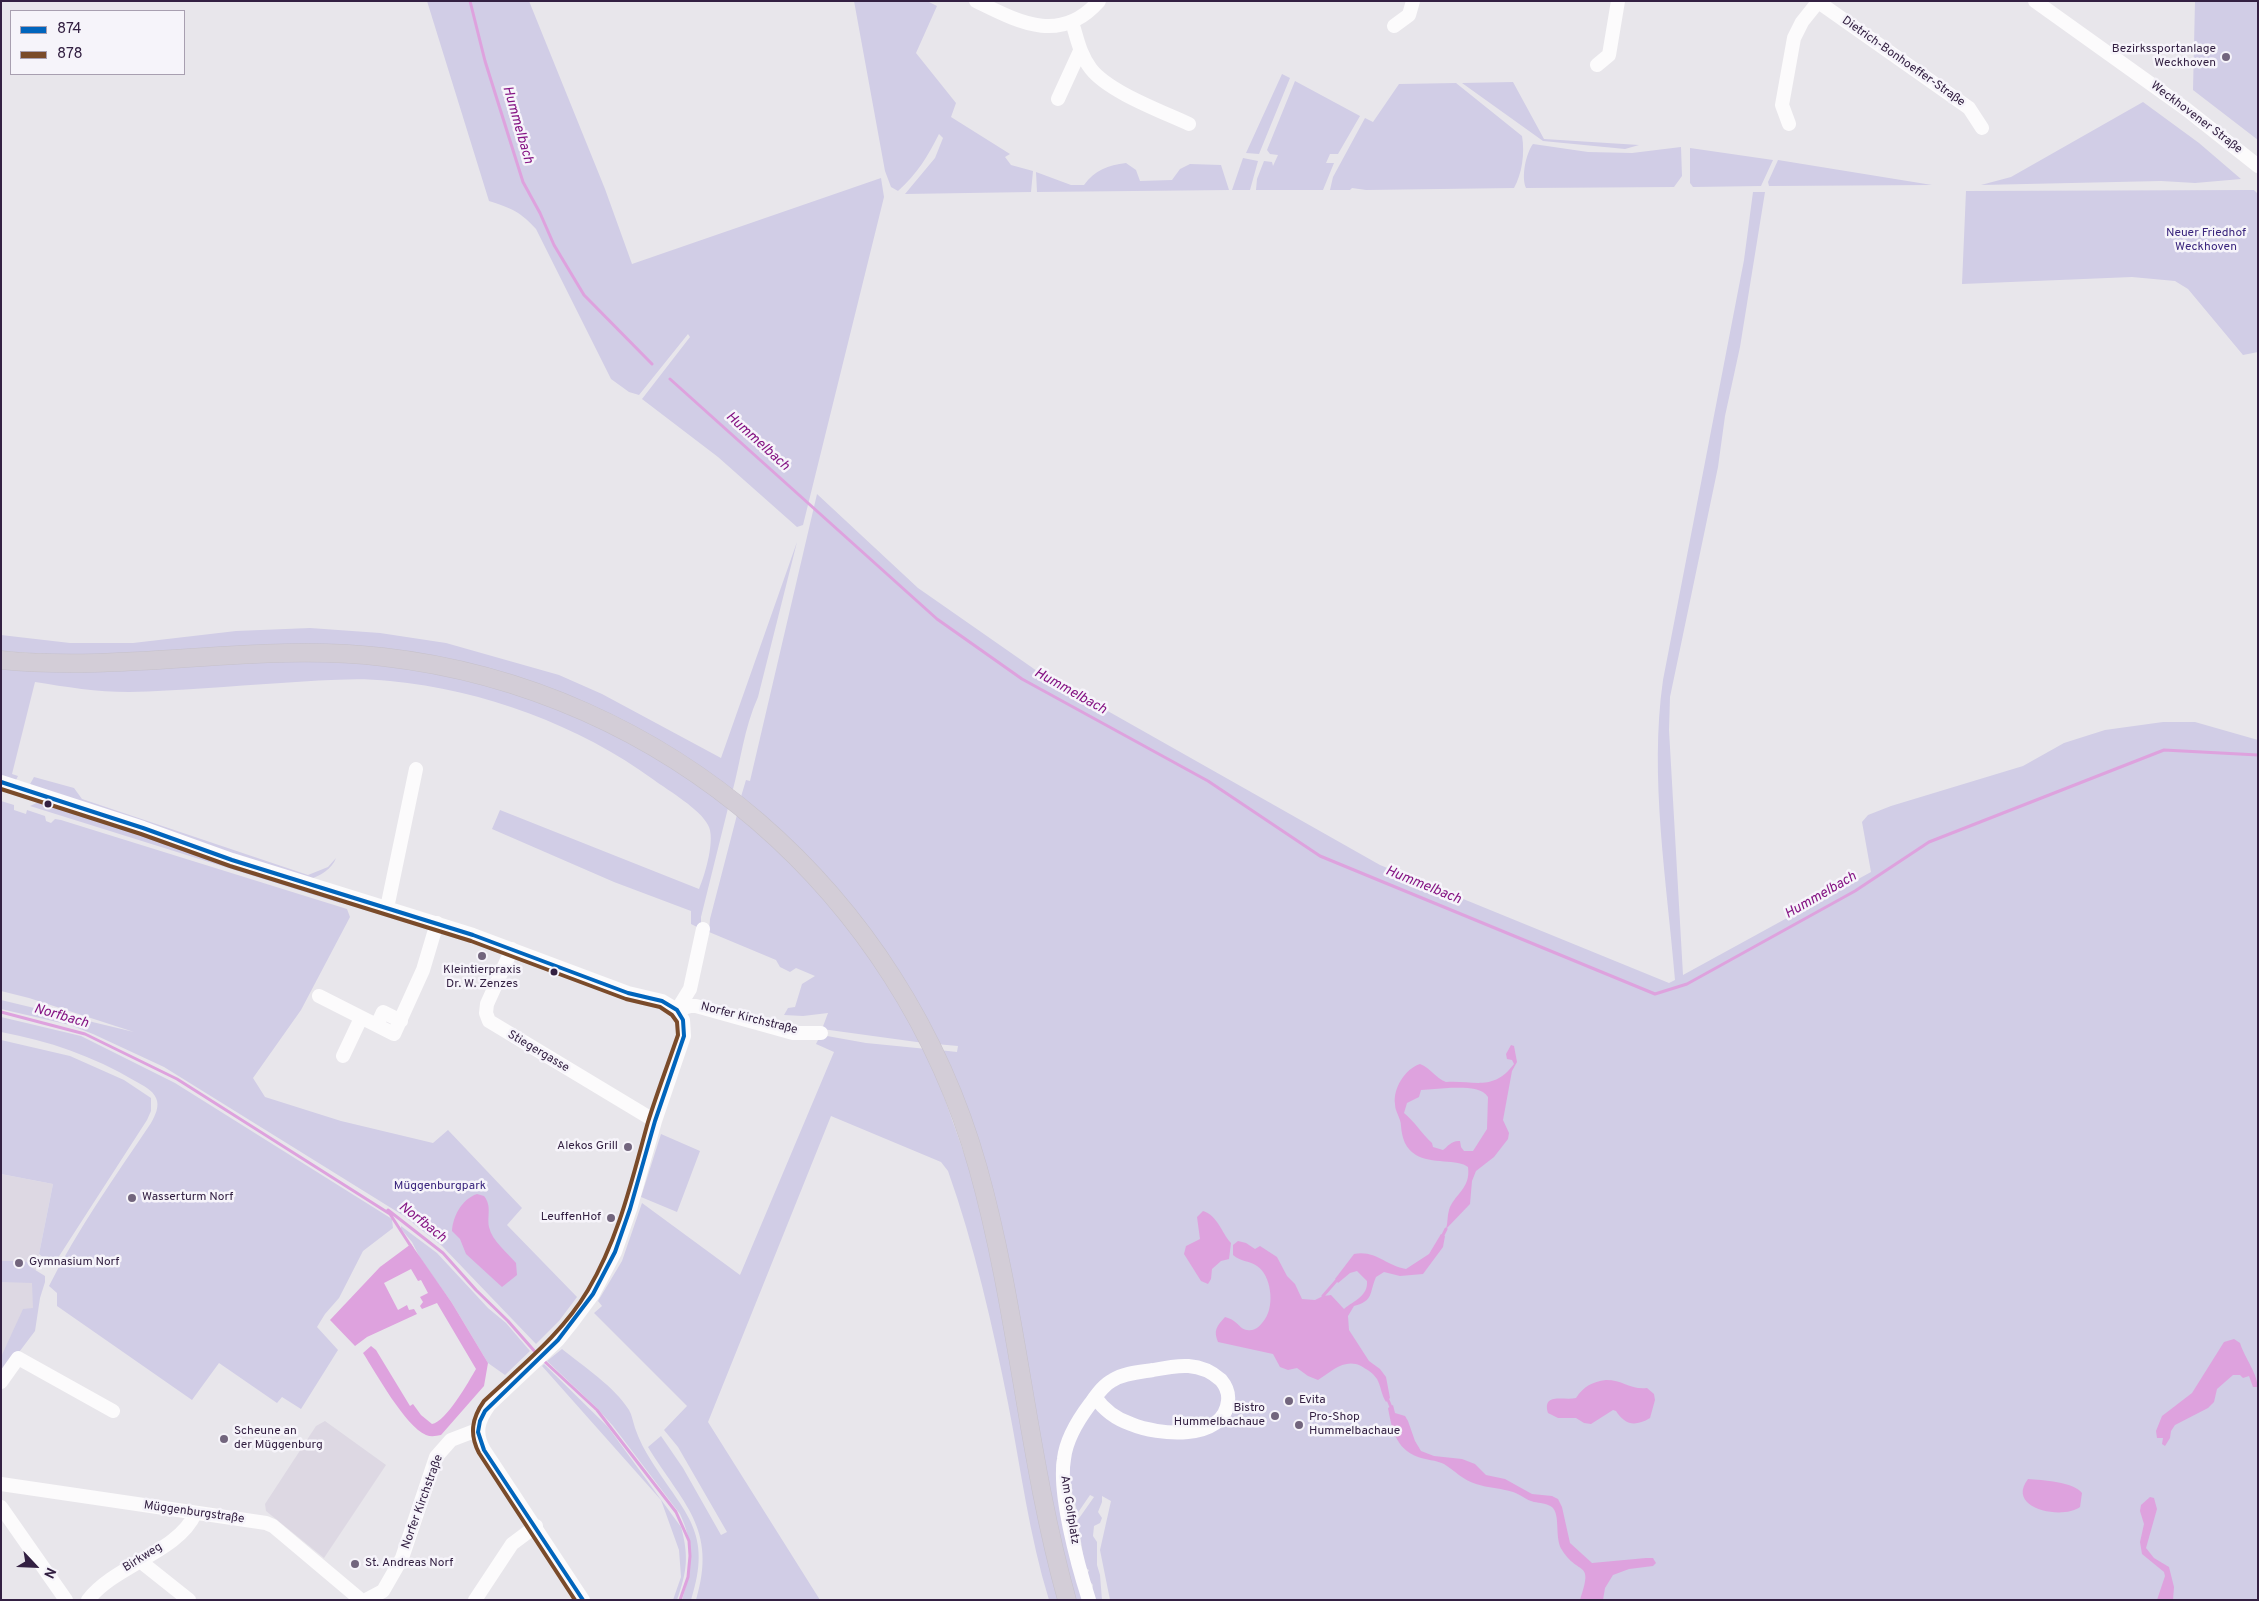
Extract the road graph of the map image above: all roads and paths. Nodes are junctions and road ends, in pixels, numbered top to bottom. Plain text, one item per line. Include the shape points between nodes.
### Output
1 (976, 1) edge
2 (1099, 1) edge
3 (1414, 1) edge
4 (1618, 1) edge
5 (1818, 1) edge
6 (2035, 1) edge
7 (1072, 22) junction
8 (1394, 26) dead end
9 (1080, 51) junction
10 (1597, 65) dead end
11 (1058, 99) dead end
12 (1189, 124) dead end
13 (1789, 124) dead end
14 (1982, 128) dead end
15 (2258, 166) edge
16 (1, 660) edge
17 (416, 769) dead end
18 (1, 782) edge
19 (387, 908) junction
20 (436, 923) junction
21 (703, 929) dead end
22 (512, 950) junction
23 (319, 996) dead end
24 (680, 1015) junction
25 (361, 1018) junction
26 (821, 1033) dead end
27 (343, 1056) dead end
28 (655, 1121) junction
29 (1, 1382) edge
30 (1095, 1397) junction
31 (114, 1411) dead end
32 (477, 1430) junction
33 (1, 1484) edge
34 (1, 1507) edge
35 (195, 1514) junction
36 (536, 1526) junction
37 (140, 1561) junction
38 (66, 1600) edge
39 (88, 1600) edge
40 (189, 1600) edge
41 (361, 1600) edge
42 (366, 1600) edge
43 (475, 1600) edge
44 (582, 1600) edge
45 (1067, 1600) edge
46 (1089, 1600) edge

1 - 7 street via 1033,26 1051,27
2 - 7 street
3 - 8 street via 1409,15
4 - 10 street via 1610,54
5 - 13 street via 1794,38 1782,106
5 - 14 street, Dietrich-Bonhoeffer-Straße via 1969,108
6 - 15 street, Weckhovener Straße via 2186,109
7 - 9 street
9 - 11 street
9 - 12 street via 1090,68 1103,80
16 - 45 main road via 107,663 322,652 382,656 462,670 555,699 627,732 693,772 760,823 806,865 869,940 918,1019 955,1099 989,1211 1046,1517
17 - 19 street
18 - 19 street
19 - 20 street
20 - 22 street
20 - 25 street via 423,970 394,1034
21 - 24 street via 690,989
22 - 24 street via 628,993 662,1001
22 - 28 street, Stiegergasse via 487,1004 489,1022
23 - 25 street
24 - 26 street, Norfer Kirchstraße via 690,1006 696,1006 793,1033
24 - 28 street, Norfer Kirchstraße via 684,1036
25 - 27 street
28 - 32 street, Norfer Kirchstraße via 615,1252 584,1307 561,1336 489,1405
29 - 31 street via 18,1358
30 - 30 street, Am Golfplatz via 1105,1409 1130,1424 1159,1432 1205,1429 1216,1422 1228,1404 1225,1386 1214,1376 1181,1364 1115,1378
30 - 46 street, Am Golfplatz via 1069,1439 1063,1467 1074,1544
32 - 36 street via 484,1450
32 - 42 street, Norfer Kirchstraße via 451,1440 436,1457 402,1558 383,1591
33 - 35 street, Müggenburgstraße
34 - 38 street
35 - 37 street, Birkweg via 185,1531
35 - 41 street, Müggenburgstraße via 273,1526
36 - 43 street via 512,1544
36 - 44 street
37 - 39 street, Birkweg via 105,1581
37 - 40 street

